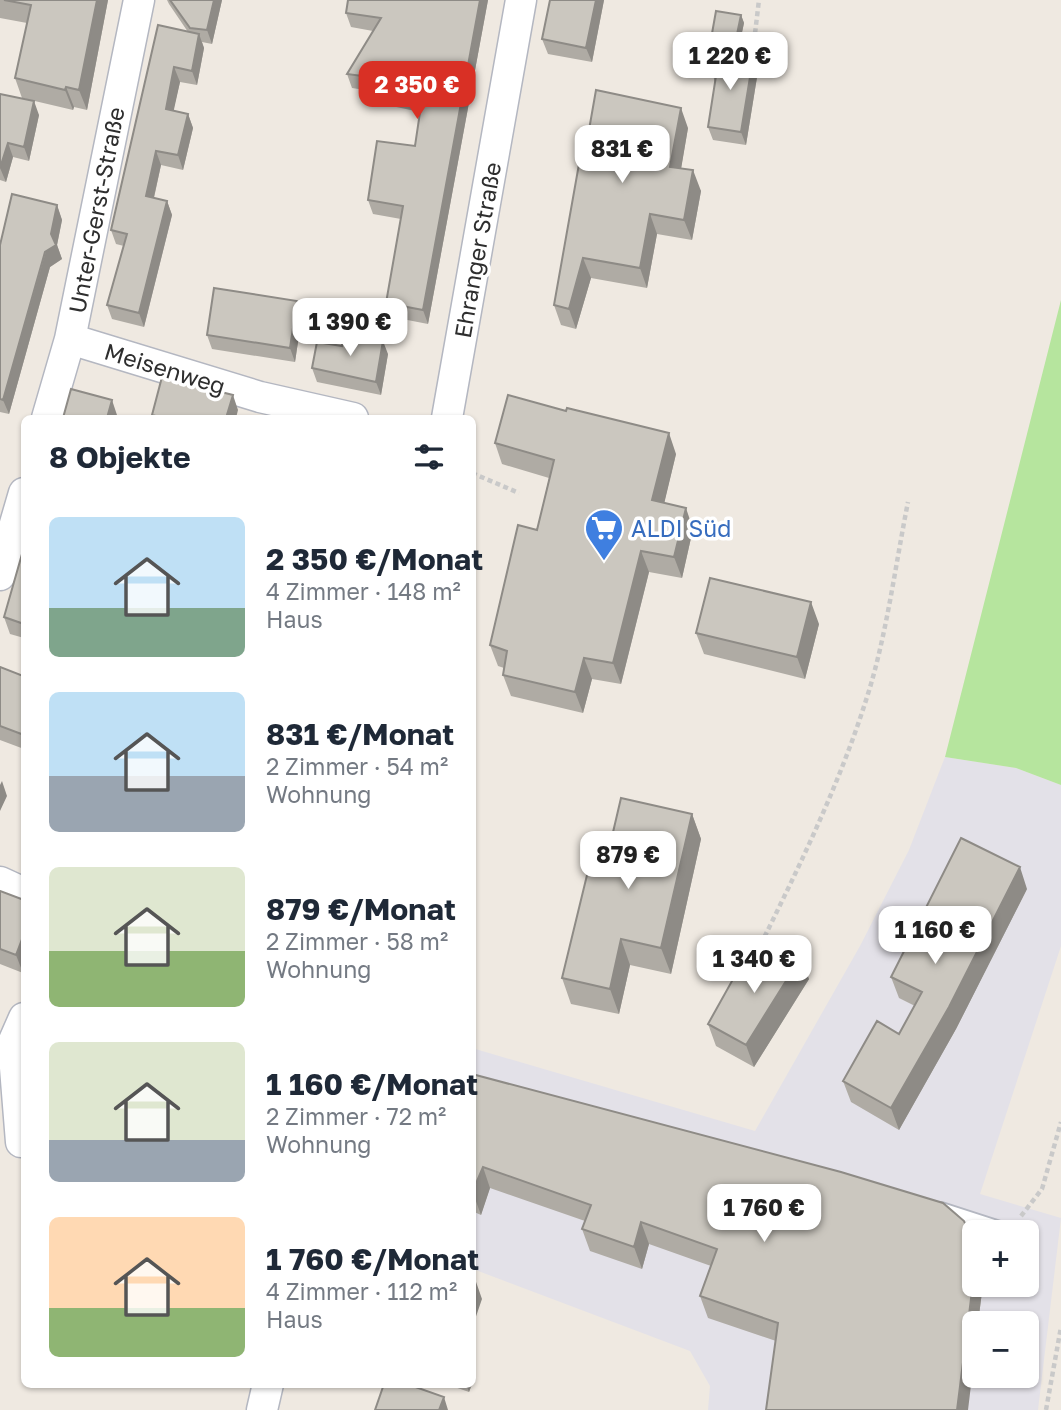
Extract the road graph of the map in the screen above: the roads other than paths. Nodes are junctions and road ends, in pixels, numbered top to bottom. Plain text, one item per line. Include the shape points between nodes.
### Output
1 (139, 0) edge
2 (521, 0) edge
3 (70, 339) junction
4 (257, 408) edge
5 (48, 415) edge
6 (324, 415) edge
7 (448, 415) edge
8 (21, 503) edge
9 (0, 575) edge
10 (0, 882) edge
11 (21, 892) edge
12 (21, 1024) edge
13 (15, 1142) edge
14 (920, 1204) edge
15 (971, 1220) edge
16 (267, 1388) edge
17 (262, 1410) edge

1 - 3 street, Unter-Gerst-Straße
2 - 7 street, Ehranger Straße
3 - 4 street, Meisenweg
3 - 5 street, Unter-Gerst-Straße
4 - 6 street, Meisenweg
8 - 9 street
10 - 11 street
12 - 13 street via 13,1042
14 - 15 lane
16 - 17 street

